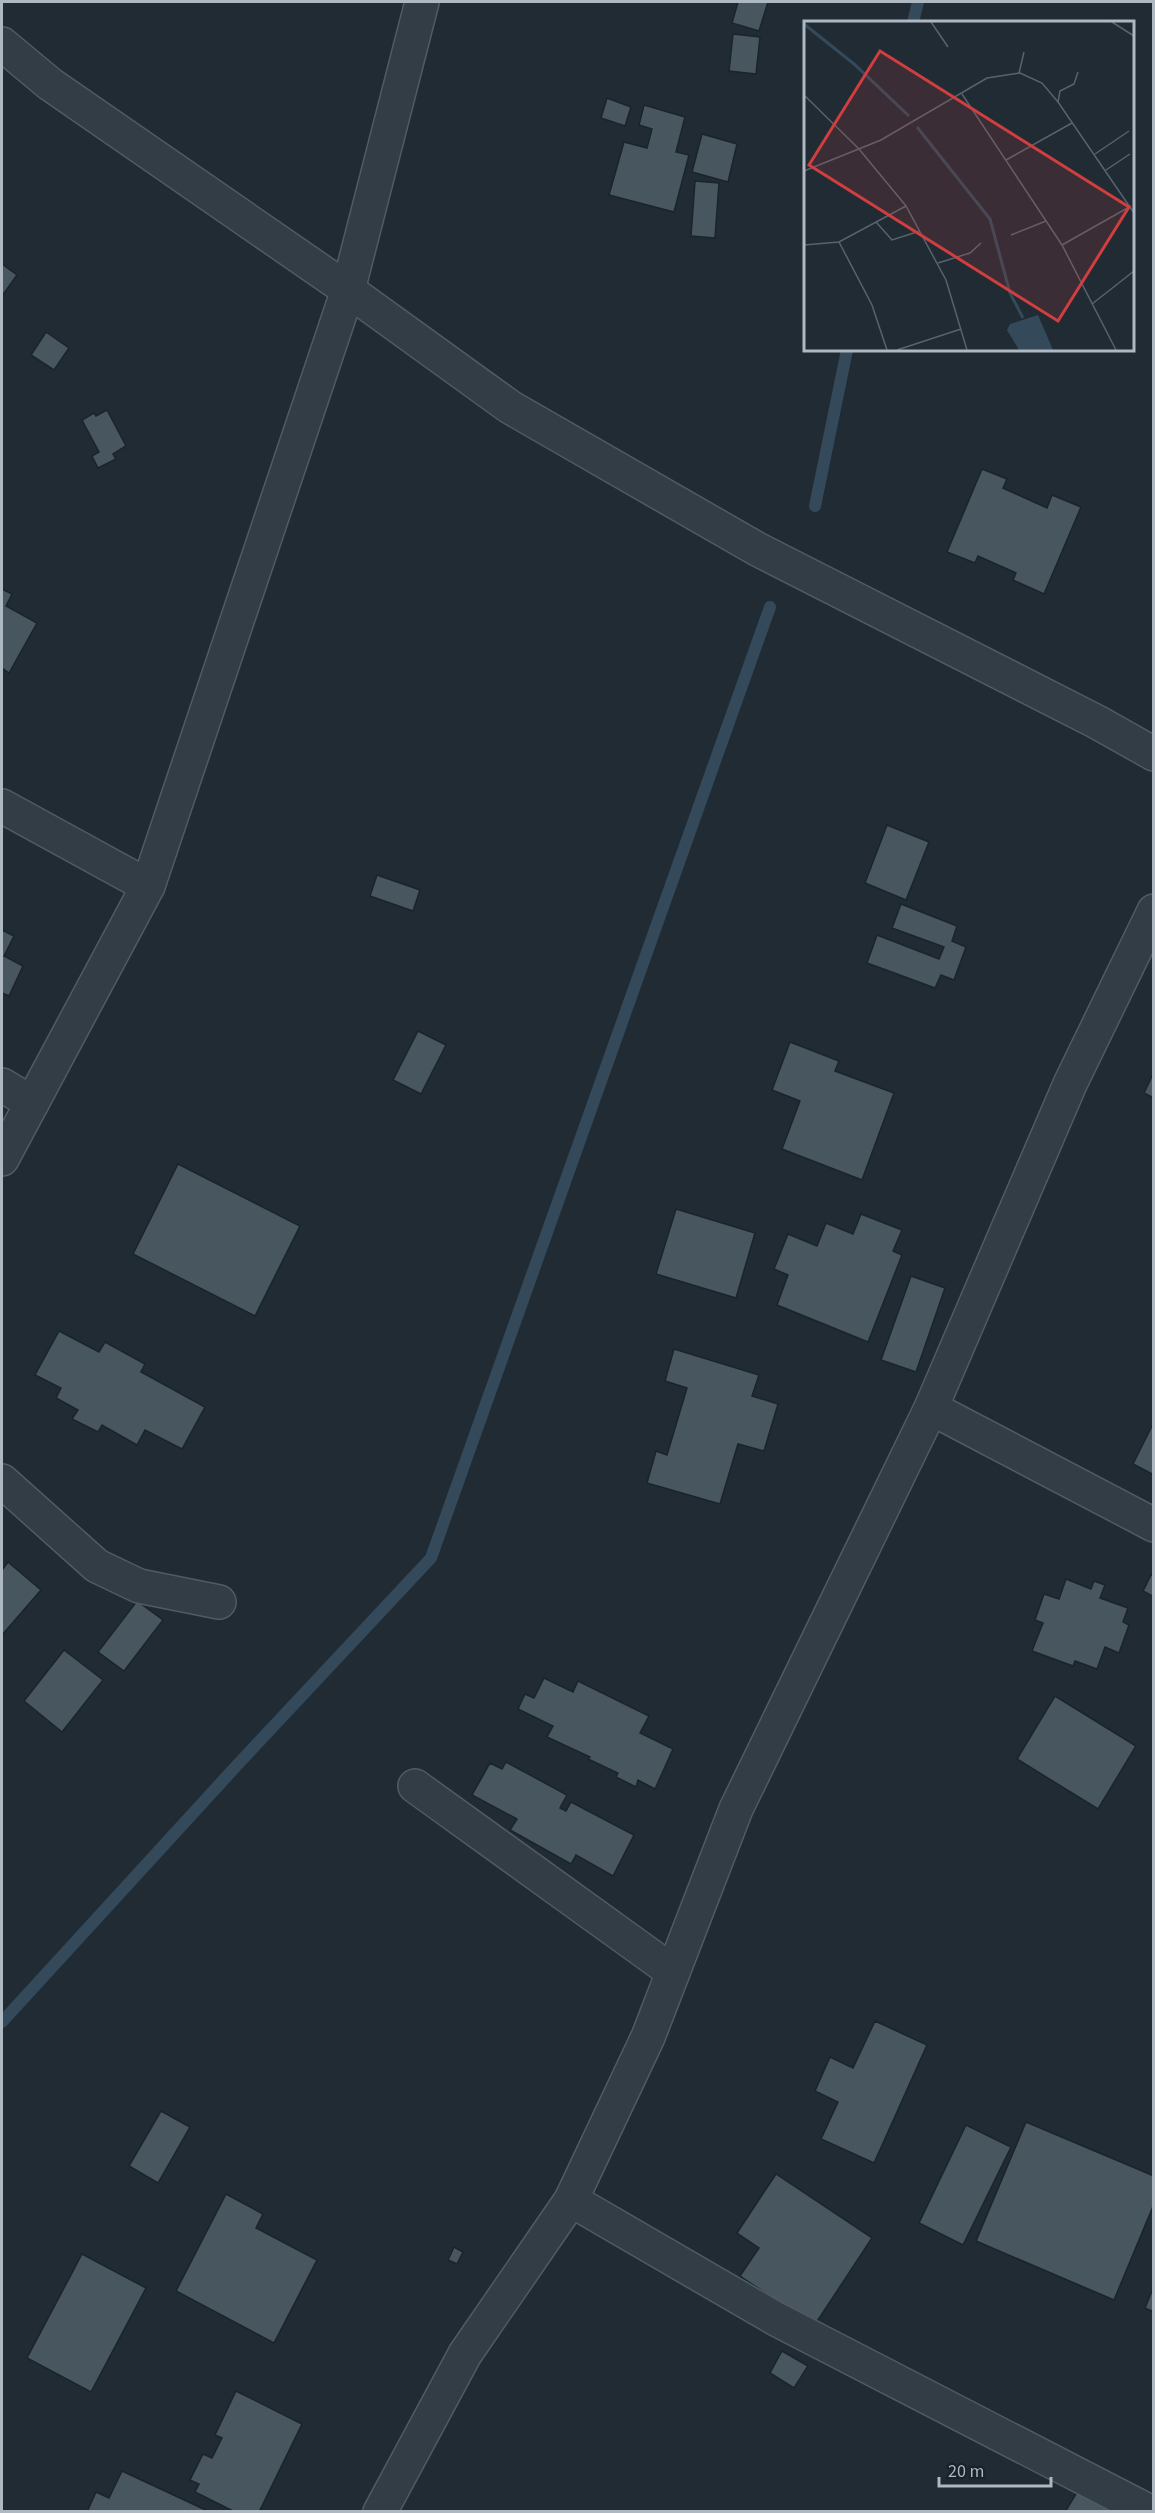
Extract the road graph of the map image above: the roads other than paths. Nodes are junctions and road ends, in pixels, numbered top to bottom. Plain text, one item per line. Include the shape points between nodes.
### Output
1 (422, 2) edge
2 (2, 44) edge
3 (348, 290) junction
4 (1154, 754) edge
5 (2, 806) edge
6 (148, 886) junction
7 (1154, 911) edge
8 (2, 1085) edge
9 (32, 1103) junction
10 (2, 1159) edge
11 (931, 1408) junction
12 (2, 1481) edge
13 (1154, 1526) edge
14 (219, 1602) dead end
15 (415, 1786) dead end
16 (673, 1972) junction
17 (571, 2200) junction
18 (380, 2511) edge
19 (1150, 2511) edge

1 - 3 street
2 - 3 street via 50,84
3 - 4 street via 520,413 757,549
3 - 6 street
5 - 6 street
6 - 9 street
7 - 11 street via 1070,1084
8 - 9 street
9 - 10 street
11 - 13 street
11 - 16 street via 736,1809
12 - 14 street via 97,1566 139,1586
15 - 16 street
16 - 17 street via 648,2037
17 - 18 street via 465,2354
17 - 19 street via 776,2319

